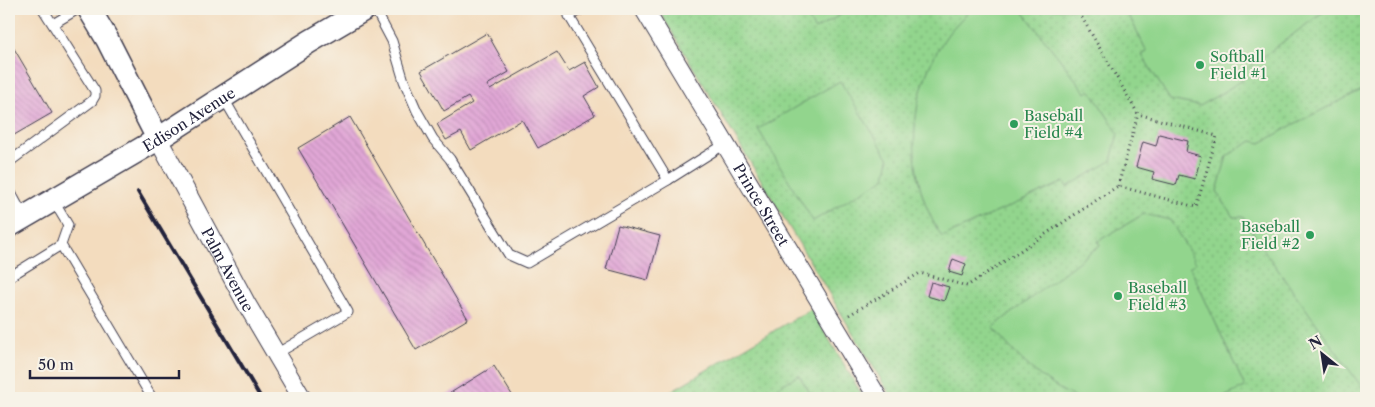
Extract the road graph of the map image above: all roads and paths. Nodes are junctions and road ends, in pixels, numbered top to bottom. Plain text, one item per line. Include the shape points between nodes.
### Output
1 (43, 9) edge
2 (78, 9) edge
3 (89, 9) edge
4 (365, 9) edge
5 (375, 9) edge
6 (582, 9) edge
7 (644, 9) edge
8 (1077, 9) edge
9 (567, 12) edge
10 (53, 24) junction
11 (223, 97) junction
12 (1138, 114) junction
13 (158, 139) junction
14 (725, 144) junction
15 (9, 162) edge
16 (668, 180) junction
17 (1118, 186) junction
18 (9, 188) edge
19 (53, 200) junction
20 (17, 222) edge
21 (61, 245) junction
22 (9, 277) edge
23 (842, 319) dead end
24 (276, 354) junction
25 (152, 398) edge
26 (302, 398) edge
27 (878, 398) edge

1 - 10 lane
2 - 10 lane
3 - 13 street
4 - 11 street, Edison Avenue
5 - 16 lane via 392,42 417,111 509,254 527,263
6 - 9 lane
7 - 14 street, Prince Street
8 - 12 path
9 - 16 lane
10 - 15 lane via 95,96 92,102
11 - 13 street, Edison Avenue
11 - 24 lane via 348,312
12 - 17 path
12 - 17 path via 1217,136 1196,207
13 - 19 street, Edison Avenue
13 - 24 street, Palm Avenue
14 - 16 lane
14 - 27 street, Prince Street
17 - 23 path via 967,286 920,273
18 - 20 lane
19 - 20 street, Edison Avenue
19 - 21 lane via 68,225
21 - 22 lane
21 - 25 lane
24 - 26 street, Palm Avenue

